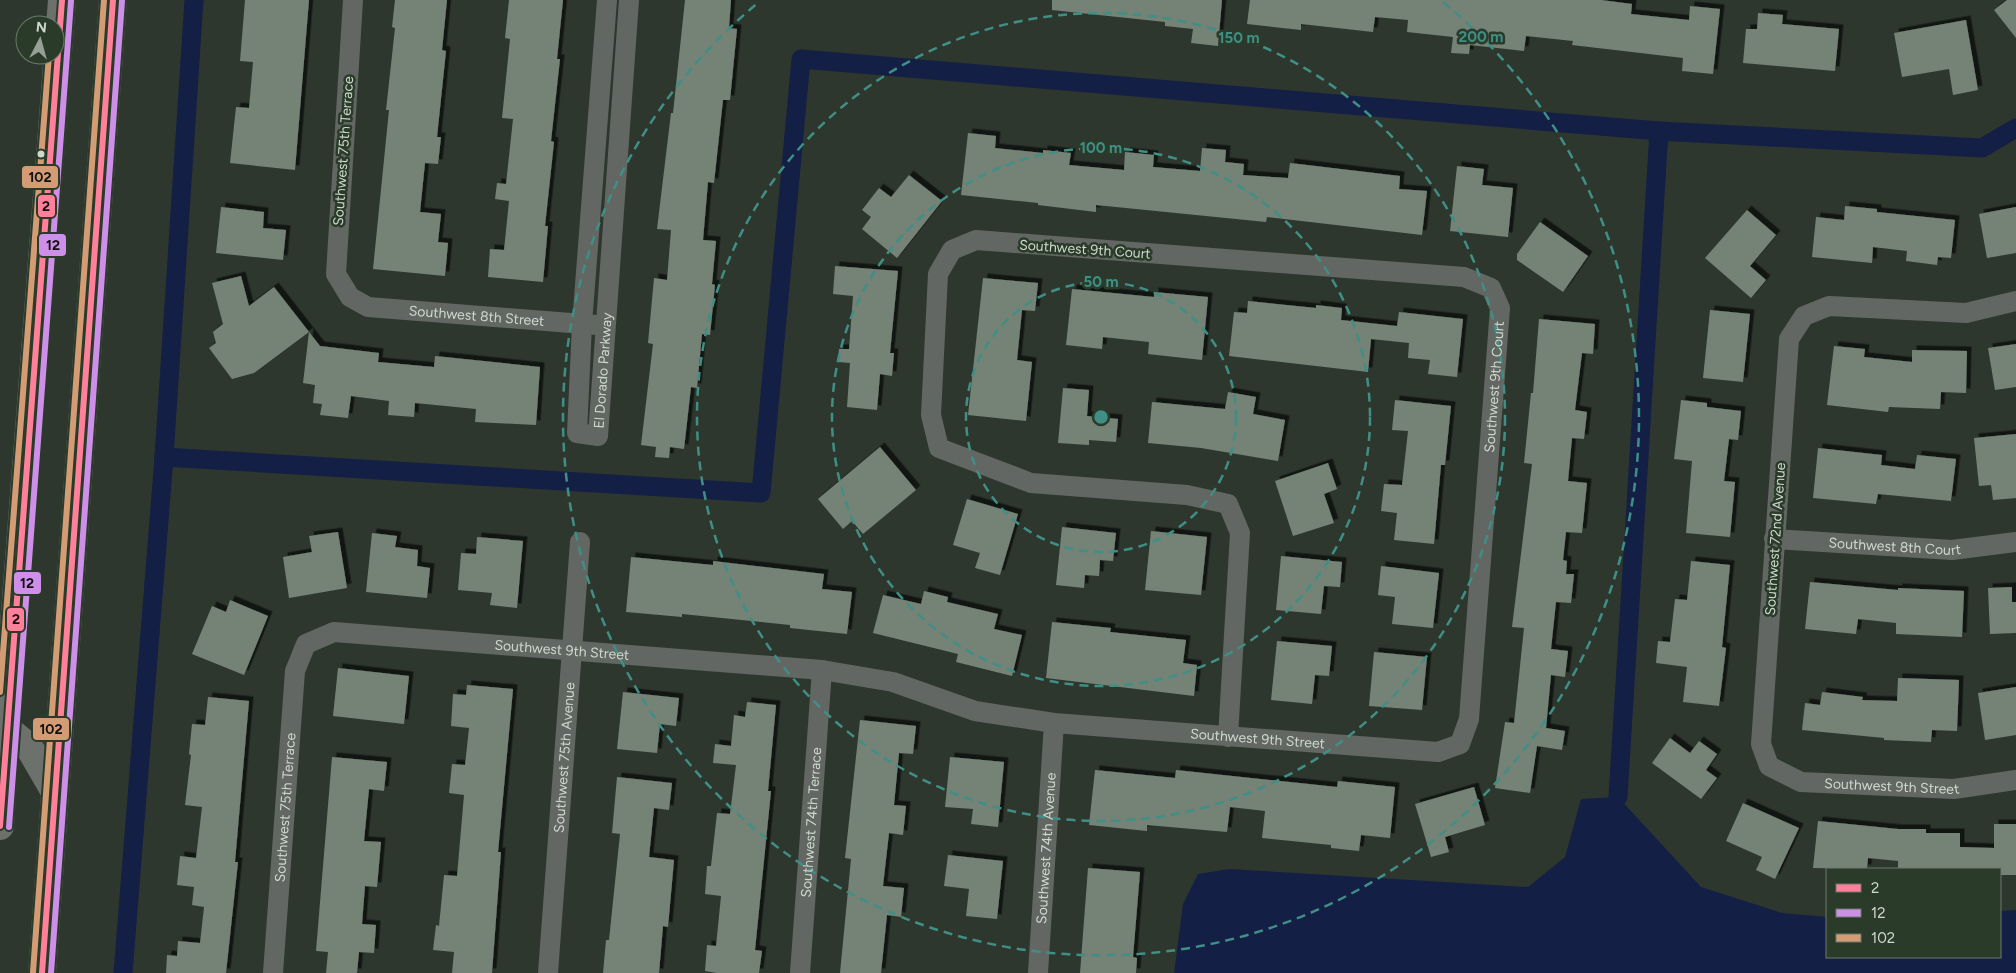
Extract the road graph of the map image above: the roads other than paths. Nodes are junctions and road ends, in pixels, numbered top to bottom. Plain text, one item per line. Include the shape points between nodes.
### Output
1 (62, 0) edge
2 (113, 0) edge
3 (352, 0) edge
4 (607, 0) edge
5 (629, 0) edge
6 (350, 297) joint
7 (2016, 301) edge
8 (582, 324) junction
9 (606, 325) junction
10 (1774, 539) junction
11 (580, 542) dead end
12 (2016, 542) edge
13 (306, 644) joint
14 (572, 650) junction
15 (822, 670) junction
16 (1054, 723) junction
17 (6, 728) junction
18 (1228, 737) junction
19 (1460, 744) joint
20 (1769, 766) joint
21 (2016, 780) edge
22 (55, 792) junction
23 (0, 826) edge
24 (42, 973) edge
25 (273, 973) edge
26 (548, 973) edge
27 (800, 973) edge
28 (1038, 973) edge

1 - 17 main road
2 - 22 main road
3 - 6 street, Southwest 75th Terrace via 336,274
4 - 8 street, El Dorado Parkway
5 - 9 street, El Dorado Parkway
6 - 8 street, Southwest 8th Street via 368,307
7 - 10 street, Southwest 72nd Avenue via 1966,313 1829,306 1804,316 1789,339
8 - 9 street, Southwest 8th Street
8 - 9 street, El Dorado Parkway via 577,433 598,436
10 - 12 street, Southwest 8th Court via 1952,550
10 - 20 street, Southwest 72nd Avenue via 1762,744
11 - 14 street, Southwest 75th Avenue
13 - 14 street, Southwest 9th Street via 334,632
13 - 25 street, Southwest 75th Terrace via 295,671
14 - 15 street, Southwest 9th Street
14 - 26 street, Southwest 75th Avenue
15 - 16 street, Southwest 9th Street via 893,682 975,711
15 - 27 street, Southwest 74th Terrace
16 - 18 street, Southwest 9th Street
16 - 28 street, Southwest 74th Avenue
17 - 22 main road via 29,747
17 - 23 main road
18 - 19 street, Southwest 9th Street via 1438,752
18 - 19 street, Southwest 9th Court via 1240,533 1228,504 1187,495 1031,484 940,448 931,414 938,274 952,250 976,240 1464,277 1490,288 1500,308 1468,719
20 - 21 street, Southwest 9th Street via 1801,782 1954,789
22 - 24 main road

